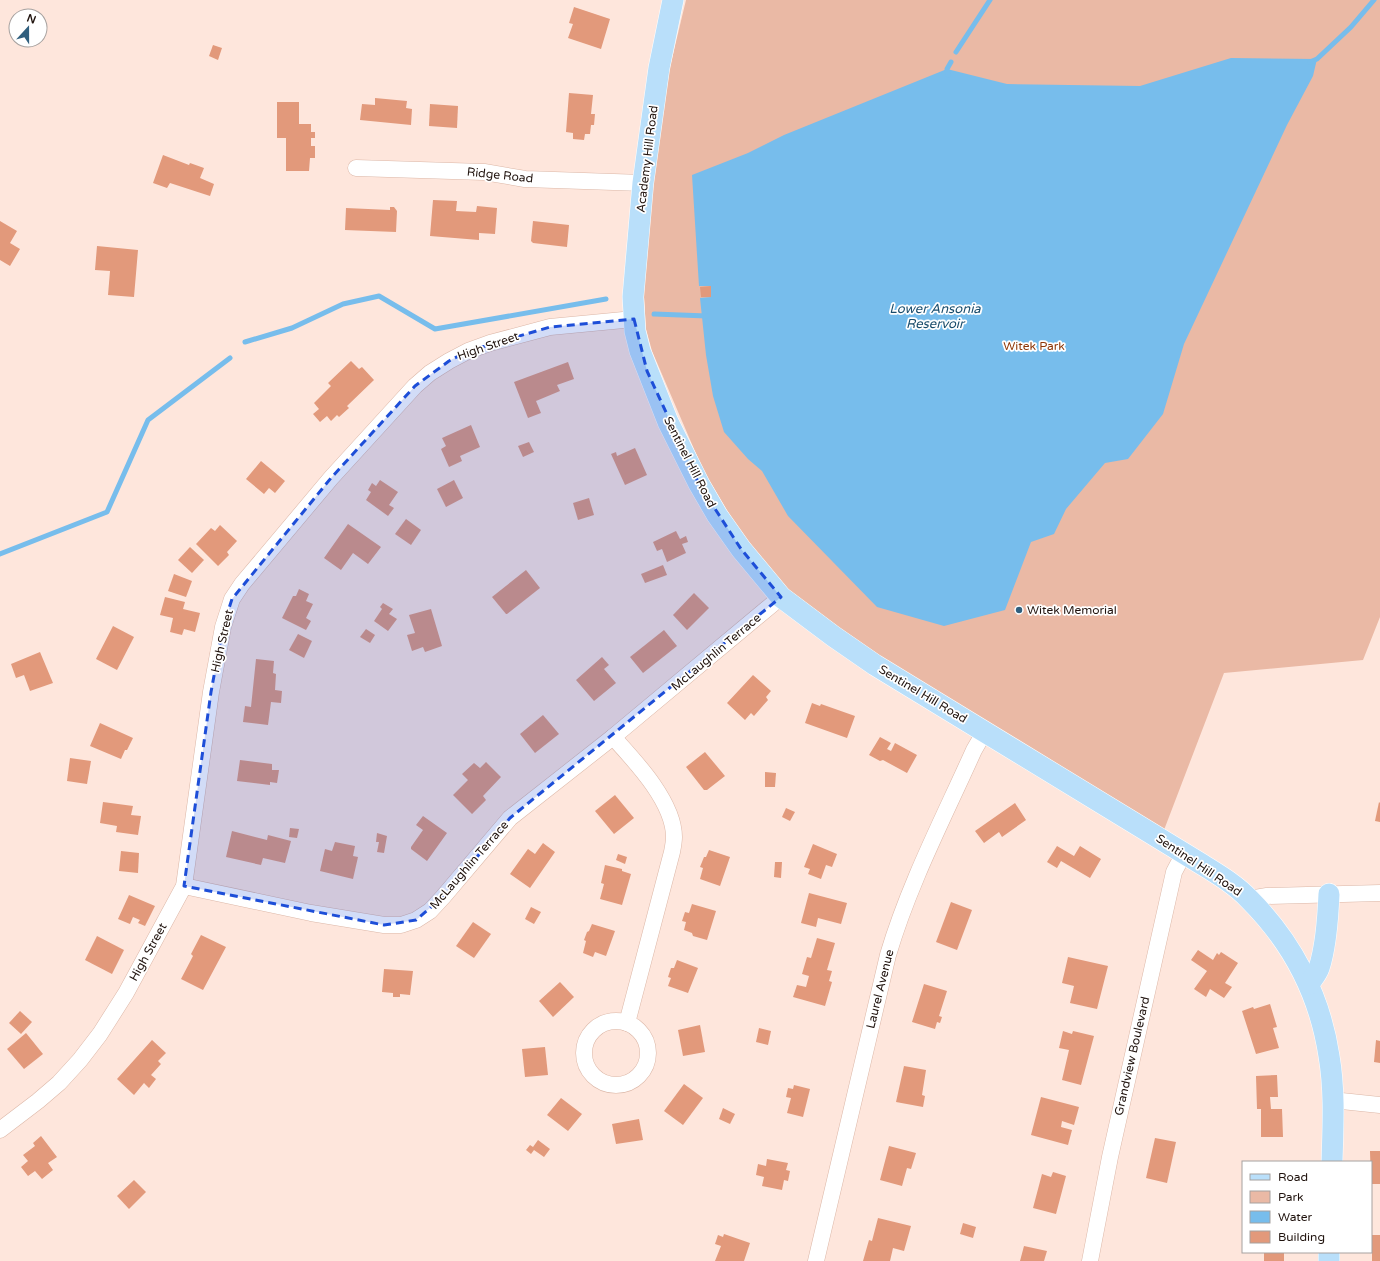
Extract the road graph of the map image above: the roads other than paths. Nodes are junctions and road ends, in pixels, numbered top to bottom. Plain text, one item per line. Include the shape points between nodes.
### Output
1 (673, 0) edge
2 (356, 168) dead end
3 (643, 183) junction
4 (634, 319) junction
5 (782, 597) junction
6 (985, 731) junction
7 (613, 737) junction
8 (1184, 853) junction
9 (184, 886) junction
10 (1380, 893) edge
11 (1329, 894) junction
12 (1249, 899) junction
13 (1309, 984) junction
14 (627, 1023) dead end
15 (1332, 1100) junction
16 (1380, 1105) edge
17 (0, 1130) edge
18 (1332, 1161) edge
19 (816, 1261) edge
20 (1090, 1261) edge

1 - 3 main road, Academy Hill Road via 659,68
2 - 3 street, Ridge Road via 484,172 525,179
3 - 4 main road, Academy Hill Road via 633,297
4 - 5 main road, Sentinel Hill Road via 647,371 668,422 700,484 741,549
4 - 9 street, High Street via 550,326 490,343 442,365 415,386 401,401 331,478 242,584 232,599 223,627 211,692
5 - 6 main road, Sentinel Hill Road via 875,665
5 - 7 street, McLaughlin Terrace
6 - 8 main road, Sentinel Hill Road
6 - 19 street, Laurel Avenue via 897,923
7 - 9 street, McLaughlin Terrace via 510,818 444,896 416,920 401,925 384,925 311,913
7 - 14 street via 659,795 669,812 674,837
8 - 12 main road, Sentinel Hill Road via 1229,882
8 - 20 street, Grandview Boulevard via 1172,880 1110,1157
9 - 17 street, High Street via 126,993 100,1034 58,1083
10 - 11 street
11 - 12 street
11 - 13 main road via 1322,954 1318,970
12 - 13 main road, Sentinel Hill Road via 1283,940
13 - 15 main road, Sentinel Hill Road via 1325,1033
15 - 16 street
15 - 18 main road, Sentinel Hill Road

